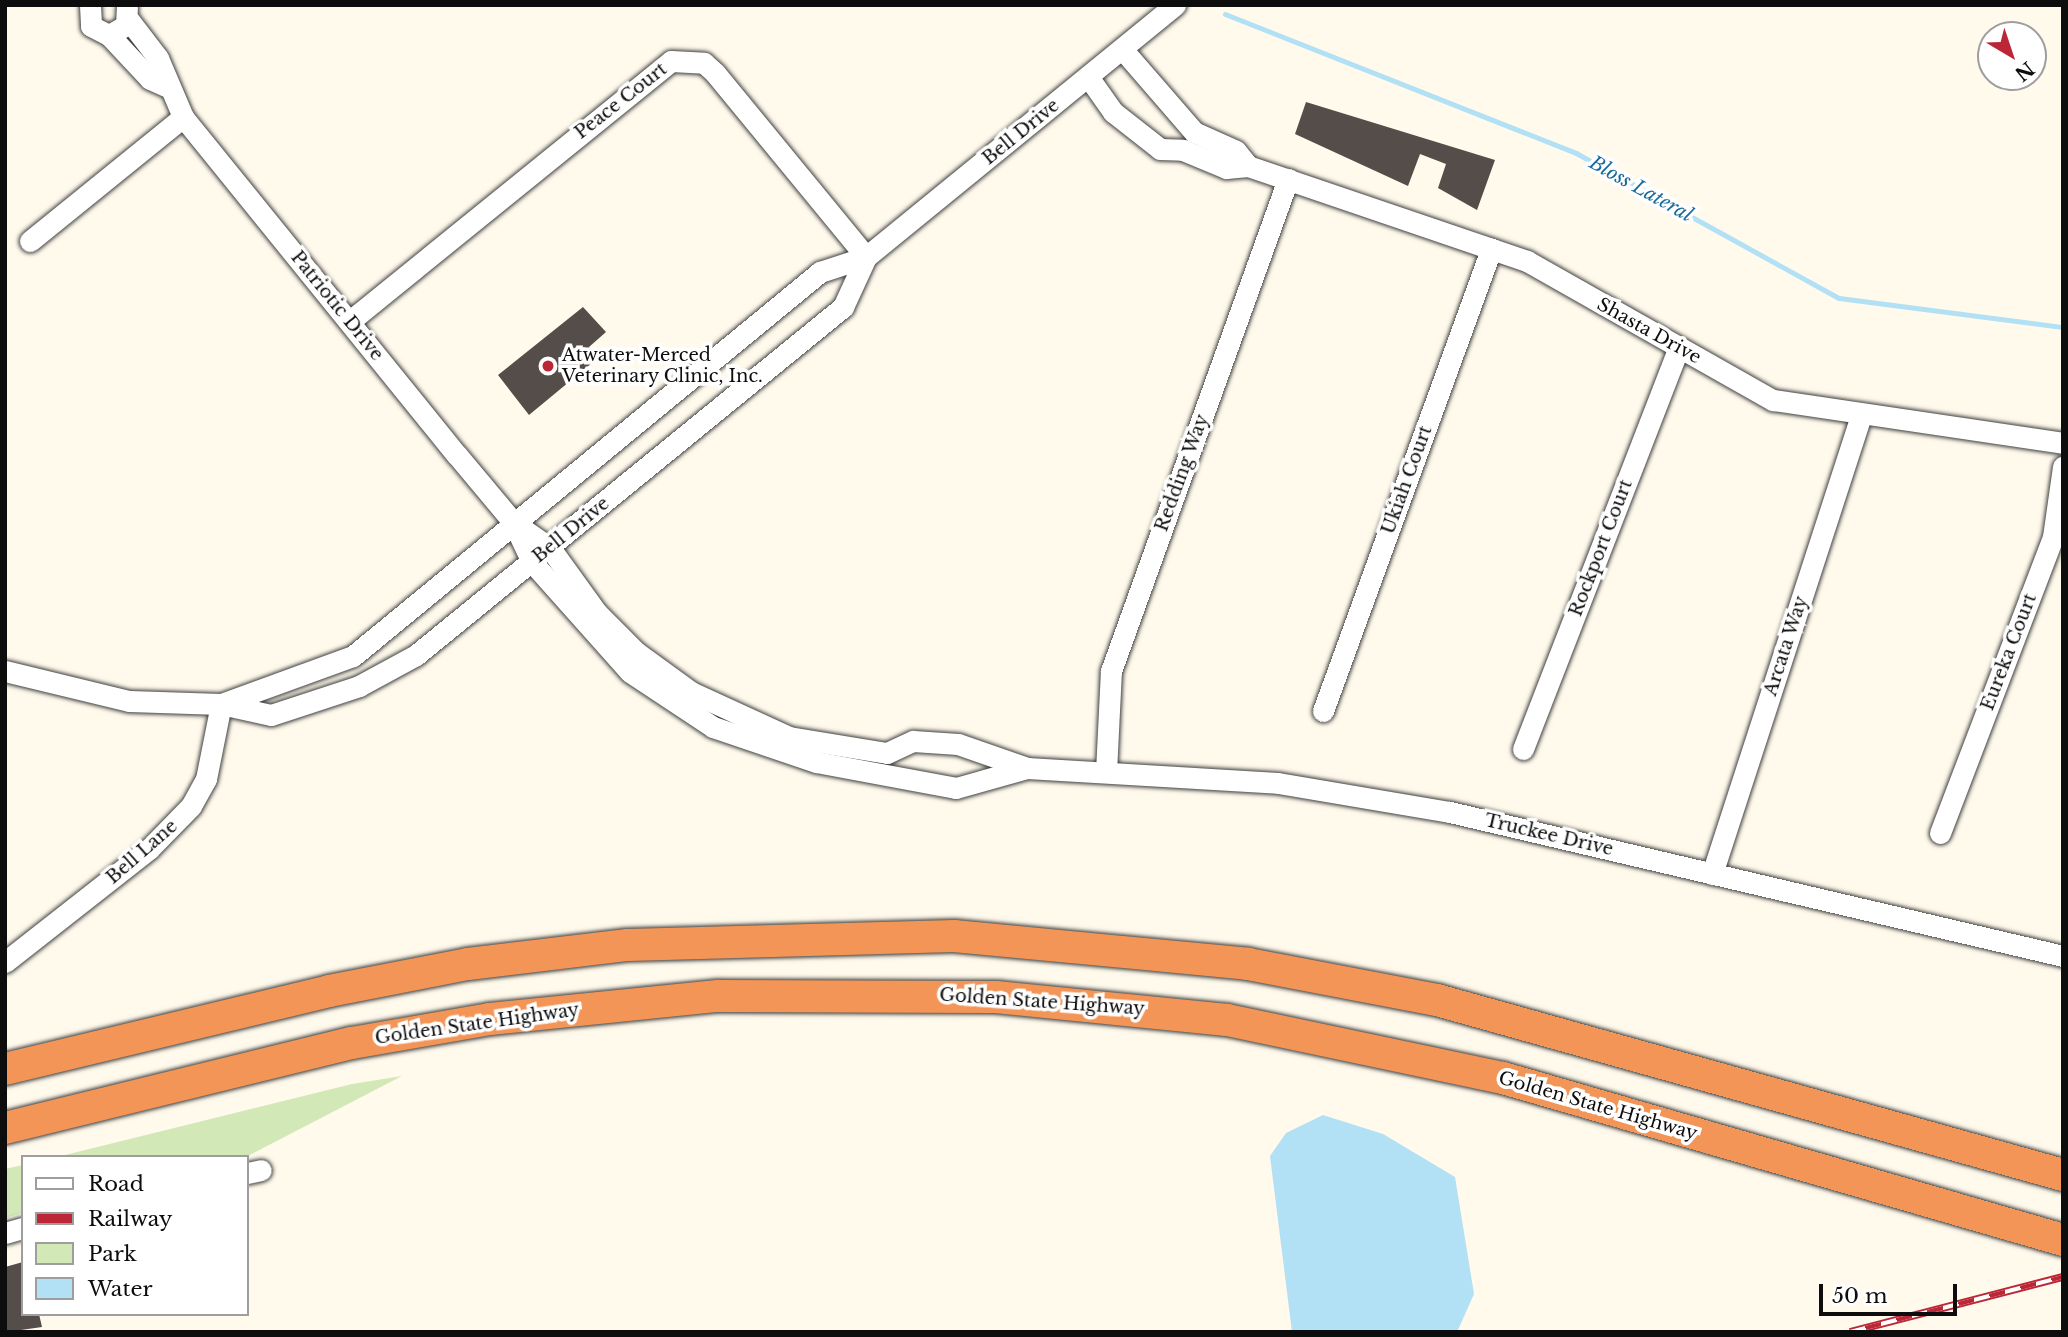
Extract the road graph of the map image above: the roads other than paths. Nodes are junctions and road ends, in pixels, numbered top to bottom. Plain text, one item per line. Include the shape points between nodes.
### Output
1 (90, 5) edge
2 (1169, 7) edge
3 (127, 12) edge
4 (109, 35) junction
5 (1123, 50) junction
6 (1089, 78) junction
7 (166, 86) junction
8 (183, 117) junction
9 (1188, 141) junction
10 (1288, 179) junction
11 (30, 241) dead end
12 (1491, 249) junction
13 (866, 257) junction
14 (350, 321) junction
15 (1679, 347) junction
16 (1860, 418) junction
17 (2063, 443) edge
18 (2063, 467) edge
19 (513, 522) junction
20 (550, 548) junction
21 (532, 562) junction
22 (5, 671) edge
23 (660, 682) junction
24 (221, 704) junction
25 (1322, 710) dead end
26 (913, 741) junction
27 (958, 744) junction
28 (786, 745) junction
29 (1523, 749) dead end
30 (1027, 768) junction
31 (1106, 772) junction
32 (910, 784) junction
33 (956, 788) junction
34 (1940, 833) dead end
35 (1712, 874) junction
36 (2063, 956) edge
37 (5, 962) edge
38 (5, 1069) edge
39 (5, 1128) edge
40 (2063, 1175) edge
41 (2063, 1240) edge

1 - 4 street, Patriotic Drive via 91,26
2 - 5 street, Bell Drive
3 - 4 street
3 - 7 street, Patriotic Drive via 158,58
4 - 7 street, Patriotic Drive via 150,79
5 - 6 street, Bell Drive
5 - 9 street, Shasta Drive
6 - 9 street, Shasta Drive via 1113,111 1160,149
6 - 13 street, Bell Drive
7 - 8 street, Patriotic Drive
8 - 11 street
8 - 14 street, Patriotic Drive
9 - 10 street, Shasta Drive via 1226,168 1248,166
10 - 12 street, Shasta Drive
10 - 31 street, Redding Way via 1111,671
12 - 15 street, Shasta Drive via 1527,261
12 - 25 street, Ukiah Court
13 - 14 street, Peace Court via 715,73 704,63 671,61
13 - 19 street, Bell Drive via 820,272
13 - 20 street, Bell Drive via 843,307
14 - 19 street, Patriotic Drive
15 - 16 street, Shasta Drive via 1773,400
15 - 29 street, Rockport Court
16 - 17 street, Shasta Drive
16 - 35 street, Arcata Way
18 - 34 street, Eureka Court via 2053,537
19 - 20 street, Truckee Drive
19 - 21 street, Truckee Drive
19 - 24 street, Bell Drive via 353,656
20 - 21 street, Bell Drive
20 - 23 street, Truckee Drive
21 - 23 street, Truckee Drive via 604,649
21 - 24 street, Bell Drive via 416,655 359,686 271,715
22 - 24 street, Bell Drive via 129,701
23 - 28 street, Truckee Drive via 713,704
24 - 37 street, Bell Lane via 206,779 172,828
26 - 27 street, Truckee Drive
26 - 28 street, Truckee Drive via 887,753
26 - 32 street via 901,763
27 - 30 street, Truckee Drive
27 - 33 street via 972,766
28 - 32 street, Truckee Drive via 890,772
30 - 31 street, Truckee Drive
30 - 33 street, Truckee Drive
31 - 35 street, Truckee Drive via 1278,783 1450,812
32 - 33 street, Truckee Drive
35 - 36 street, Truckee Drive
38 - 40 highway via 329,990 468,964 628,945 954,936 1248,964 1437,1000
39 - 41 highway, Golden State Highway via 352,1043 490,1018 718,996 996,997 1126,1007 1320,1036 1503,1078

